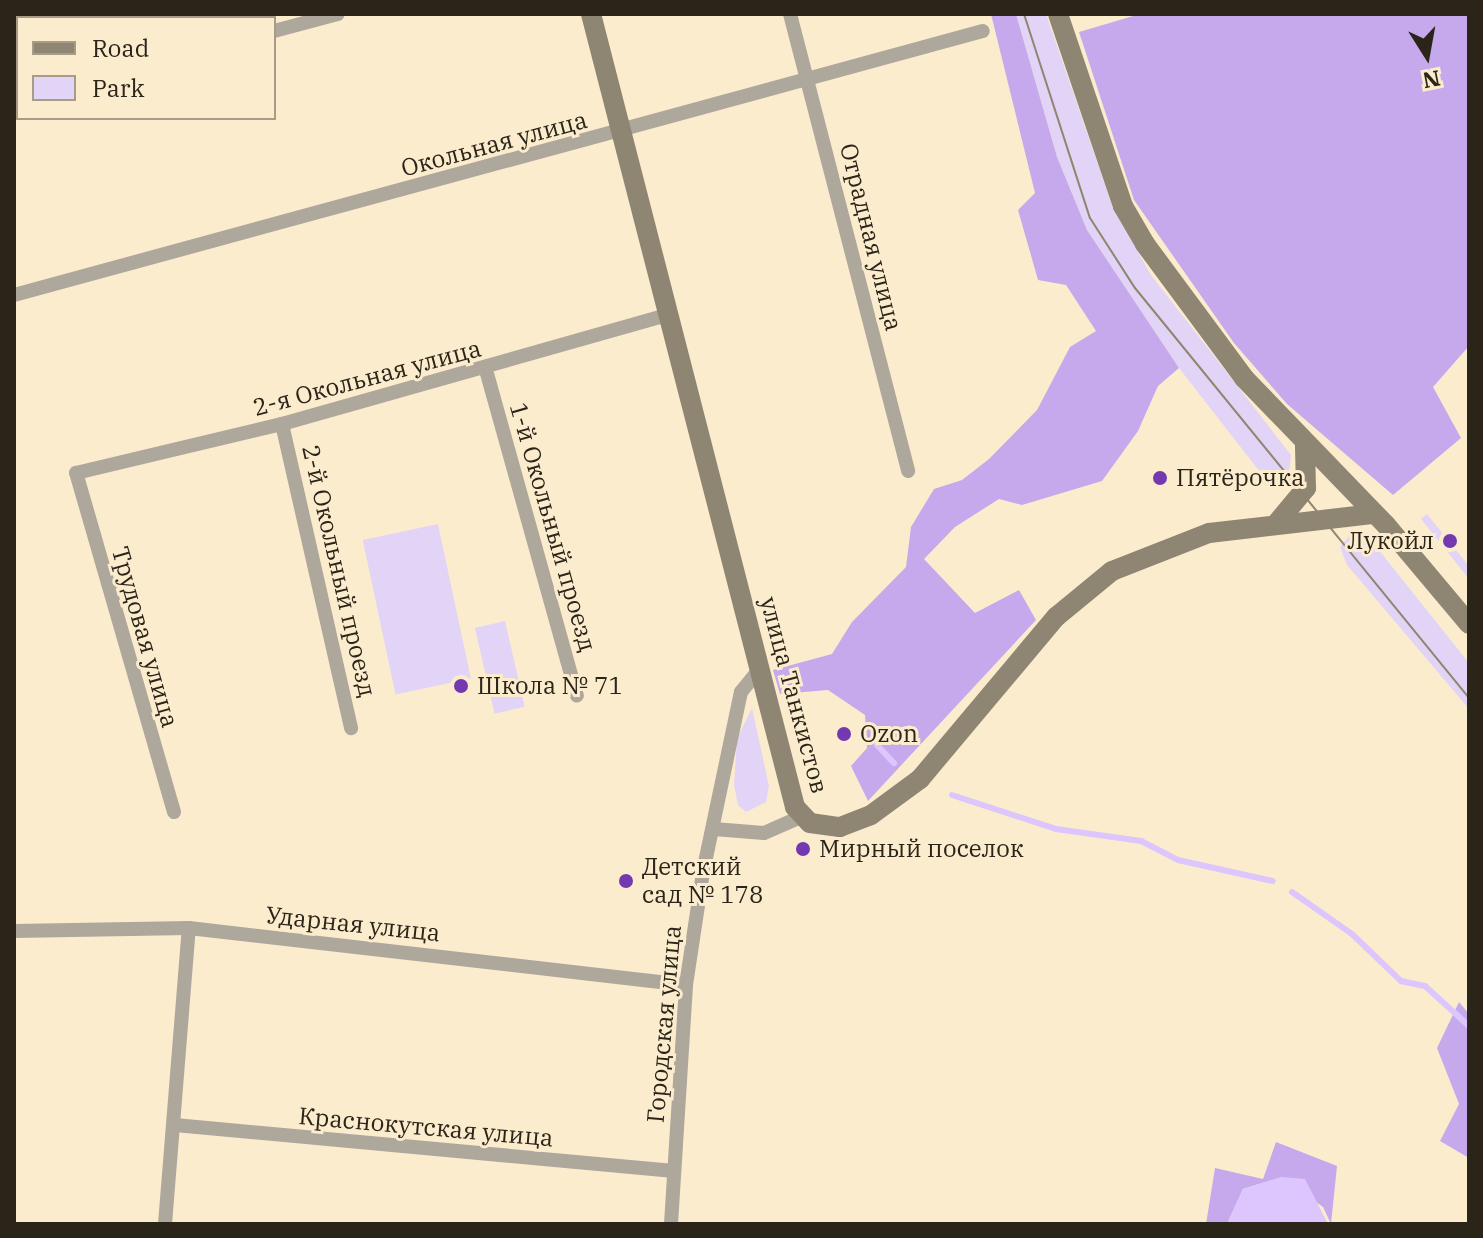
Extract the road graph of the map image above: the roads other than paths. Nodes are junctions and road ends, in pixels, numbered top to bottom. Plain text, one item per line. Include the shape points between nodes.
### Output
1 (338, 14) edge
2 (591, 14) edge
3 (790, 14) edge
4 (1058, 14) edge
5 (276, 30) edge
6 (983, 31) dead end
7 (807, 80) junction
8 (621, 130) junction
9 (14, 295) edge
10 (667, 315) junction
11 (486, 370) junction
12 (282, 424) junction
13 (1305, 446) junction
14 (908, 471) dead end
15 (76, 473) joint
16 (1374, 514) junction
17 (1276, 524) junction
18 (1469, 624) edge
19 (759, 670) junction
20 (577, 696) dead end
21 (351, 728) dead end
22 (174, 812) dead end
23 (803, 816) junction
24 (714, 829) junction
25 (189, 928) junction
26 (14, 931) edge
27 (686, 985) junction
28 (175, 1125) junction
29 (674, 1171) junction
30 (165, 1224) edge
31 (671, 1224) edge

1 - 5 street
2 - 8 main road, улица Танкистов
3 - 7 street, Отрадная улица
4 - 13 main road via 1118,192 1145,244 1244,378
6 - 7 street, Окольная улица
7 - 8 street, Окольная улица
7 - 14 street, Отрадная улица
8 - 9 street, Окольная улица
8 - 10 main road, улица Танкистов
10 - 11 street, 2-я Окольная улица
10 - 19 main road, улица Танкистов
11 - 12 street, 2-я Окольная улица
11 - 20 street, 1-й Окольный проезд
12 - 15 street, 2-я Окольная улица
12 - 21 street, 2-й Окольный проезд
13 - 16 main road
13 - 17 main road via 1306,488
15 - 22 street, Трудовая улица
16 - 17 main road, улица Танкистов
16 - 18 main road
17 - 23 main road, улица Танкистов via 1209,533 1091,583 1056,617 920,779 871,815 840,827 810,823
19 - 23 main road, улица Танкистов via 795,807
19 - 24 street, Городская улица via 741,692
23 - 24 street via 764,833
24 - 27 street, Городская улица
25 - 26 street, Ударная улица
25 - 27 street, Ударная улица
25 - 28 street
27 - 29 street, Городская улица
28 - 29 street, Краснокутская улица
28 - 30 street
29 - 31 street, Городская улица

